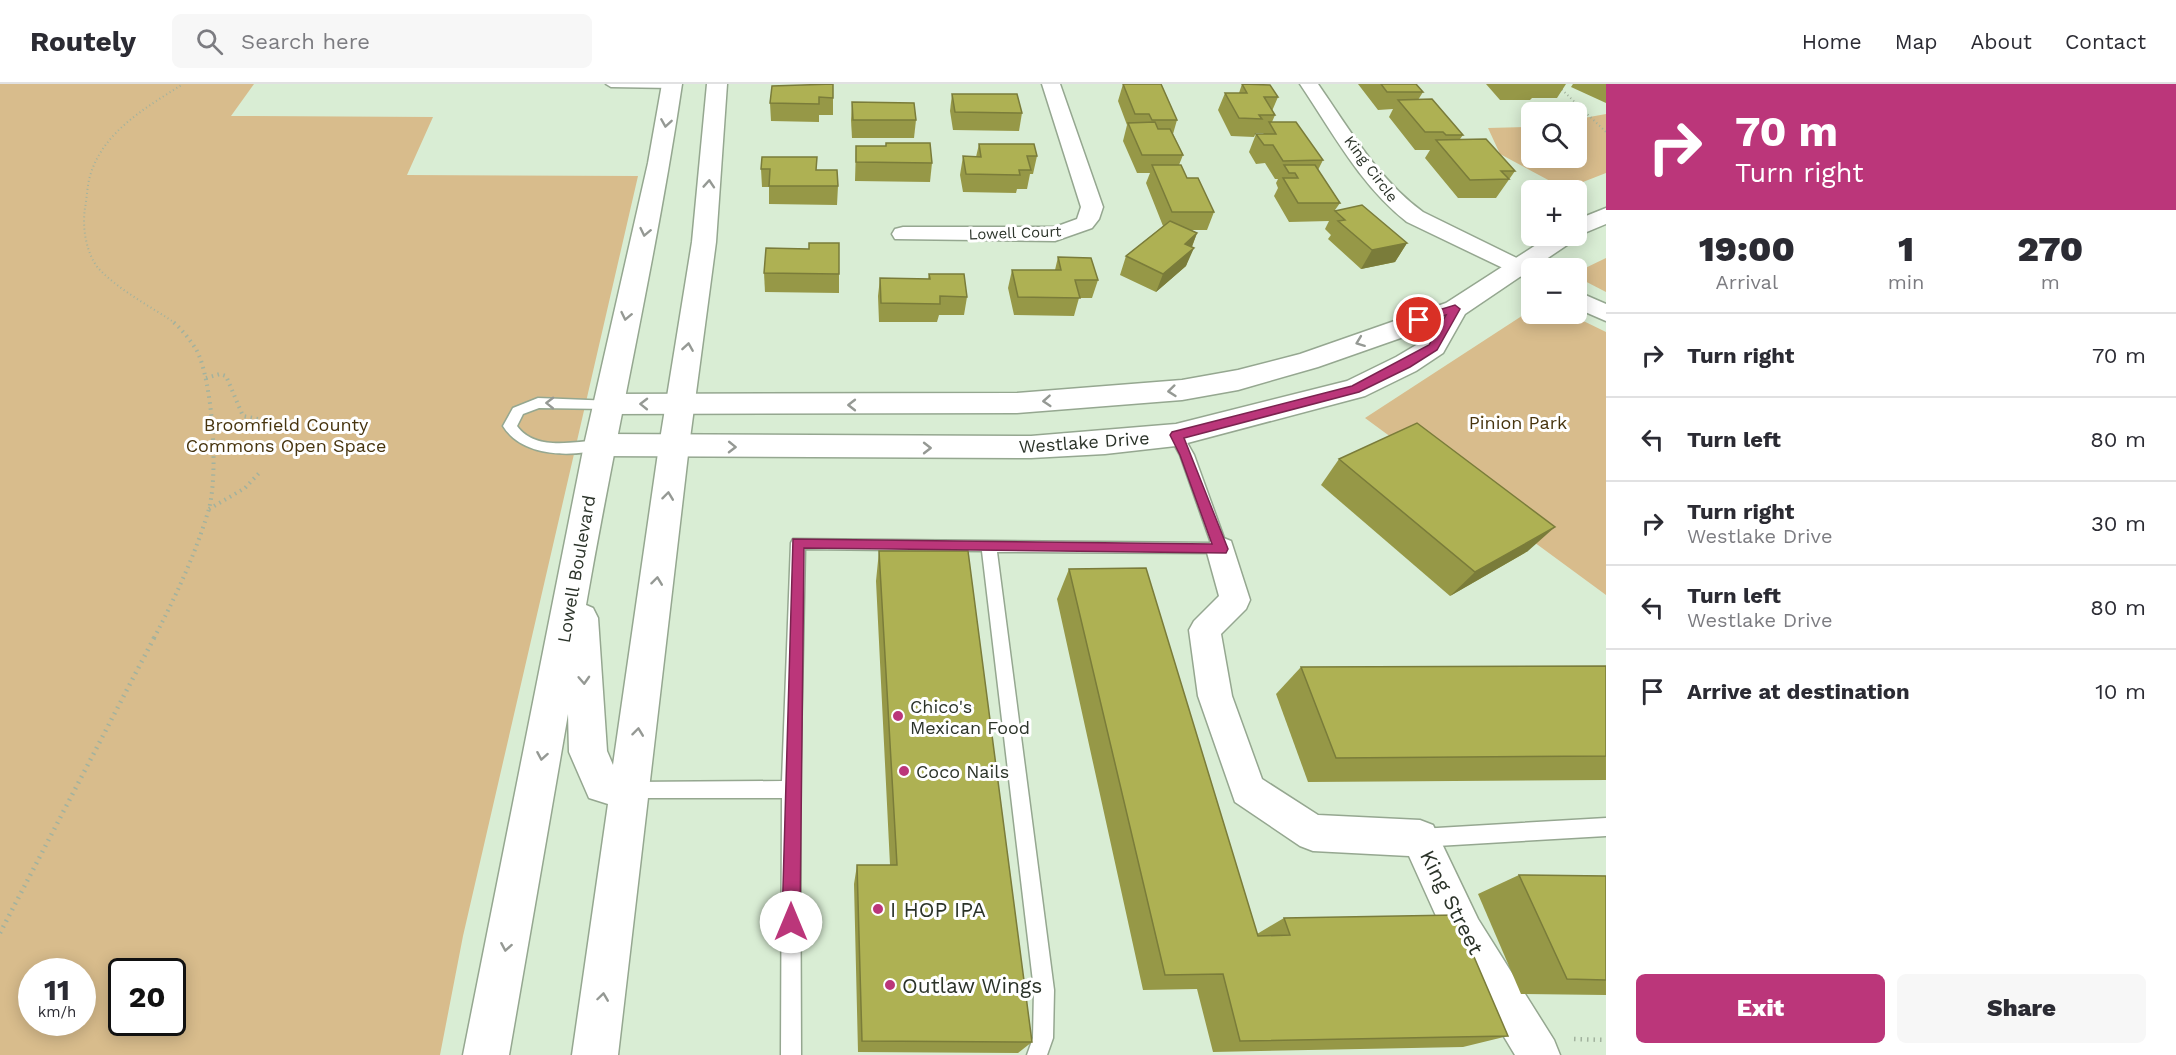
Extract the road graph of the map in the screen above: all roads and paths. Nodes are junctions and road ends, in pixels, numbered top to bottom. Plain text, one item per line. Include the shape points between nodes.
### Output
1 (183, 84) edge
2 (611, 84) edge
3 (717, 84) edge
4 (1051, 84) edge
5 (1309, 84) edge
6 (1556, 84) edge
7 (672, 85) edge
8 (1606, 132) edge
9 (1606, 215) edge
10 (1587, 224) edge
11 (903, 234) dead end
12 (1553, 246) edge
13 (1539, 258) edge
14 (1521, 270) edge
15 (1521, 272) edge
16 (1587, 303) edge
17 (1455, 309) junction
18 (1606, 312) edge
19 (206, 378) junction
20 (608, 404) junction
21 (680, 405) junction
22 (258, 419) dead end
23 (1176, 435) junction
24 (599, 446) junction
25 (674, 446) junction
26 (261, 471) dead end
27 (209, 510) junction
28 (989, 546) junction
29 (1221, 549) junction
30 (579, 558) junction
31 (792, 789) junction
32 (631, 790) junction
33 (1606, 827) edge
34 (1420, 838) junction
35 (0, 933) edge
36 (486, 1055) edge
37 (595, 1055) edge
38 (791, 1055) edge
39 (1037, 1055) edge
40 (1539, 1055) edge

1 - 19 path via 141,111 116,132 100,153 90,176 86,242 98,268 175,323 196,350
2 - 7 lane
21 -> 3 main road via 704,242
4 - 11 street, Lowell Court via 1092,207 1092,216 1086,223 1055,234
5 - 14 street, King Circle via 1398,205
6 - 8 path
7 -> 20 main road, Lowell Boulevard
9 - 10 main road
12 - 13 main road, Westlake Drive
15 - 17 main road, Westlake Drive
16 - 18 street
17 -> 21 main road, Westlake Drive via 1308,361 1238,381 1182,390 1017,403
17 - 23 main road, Westlake Drive via 1433,347 1355,389
19 - 22 path via 226,376 243,416
19 - 27 path via 215,468
21 -> 20 main road, Westlake Drive
20 - 24 main road, Lowell Boulevard
20 -> 24 lane via 538,403 518,411 510,426 515,437 530,446
21 - 25 main road
25 -> 23 main road, Westlake Drive via 1031,447
23 - 29 lane
24 - 25 main road, Westlake Drive
24 - 30 main road, Lowell Boulevard
32 -> 25 main road
26 - 27 path via 245,488
27 - 35 path via 170,607
28 - 29 lane
28 - 31 lane via 798,543
28 - 39 lane via 1044,990 1043,1038
29 - 34 street, King Street via 1235,600 1205,630 1215,696 1248,790 1313,833
30 -> 32 main road via 588,752 603,785
30 -> 36 main road, Lowell Boulevard
31 - 32 lane
31 - 38 lane
37 -> 32 main road
33 - 34 lane
34 - 40 street, King Street via 1464,933

